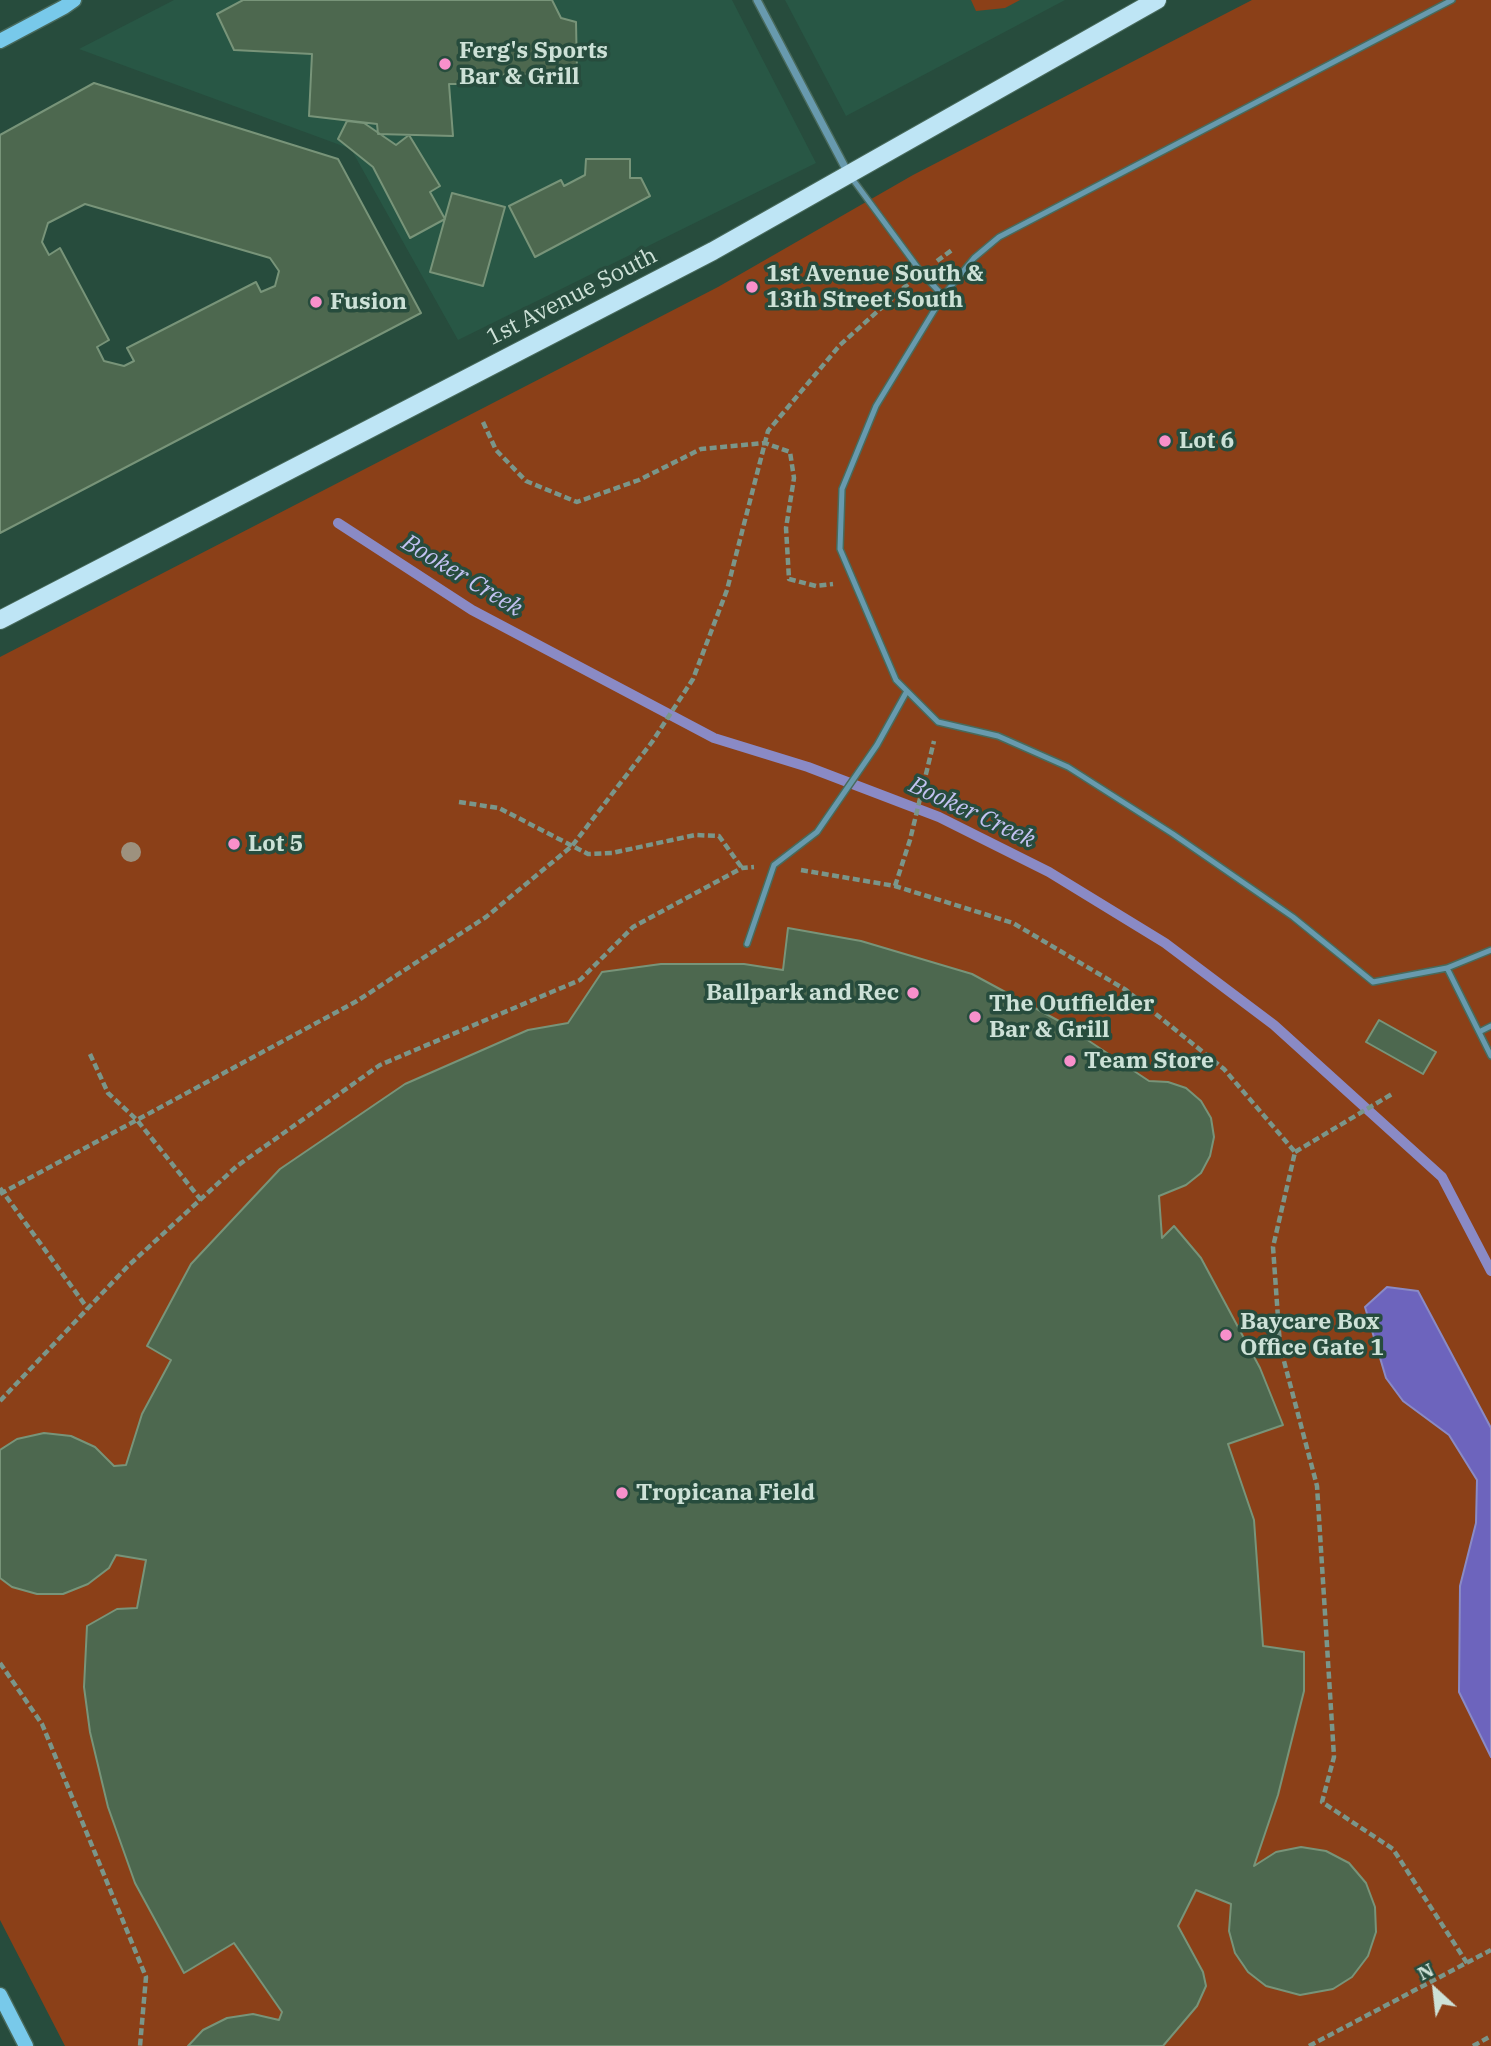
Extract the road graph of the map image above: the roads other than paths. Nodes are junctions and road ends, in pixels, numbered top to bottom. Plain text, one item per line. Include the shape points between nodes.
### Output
1 (757, 0) edge
2 (1157, 0) edge
3 (1452, 0) edge
4 (65, 4) edge
5 (0, 41) edge
6 (848, 174) junction
7 (943, 296) junction
8 (0, 620) edge
9 (907, 691) junction
10 (747, 944) dead end
11 (1491, 950) edge
12 (1447, 968) junction
13 (1491, 1026) edge
14 (1479, 1032) junction
15 (1491, 1056) edge
16 (0, 1995) edge
17 (26, 2046) edge

1 - 6 street
2 - 6 main road, 1st Avenue South
3 - 7 lane via 999,237 974,258
4 - 5 street
6 - 7 lane
6 - 8 main road, 1st Avenue South via 713,251
7 - 9 lane via 876,407 842,489 840,549 896,680
9 - 10 lane via 877,745 817,832 774,865
9 - 12 lane via 938,722 998,736 1068,766 1293,917 1373,982
11 - 12 lane
12 - 14 lane
13 - 14 lane
14 - 15 lane
16 - 17 street

